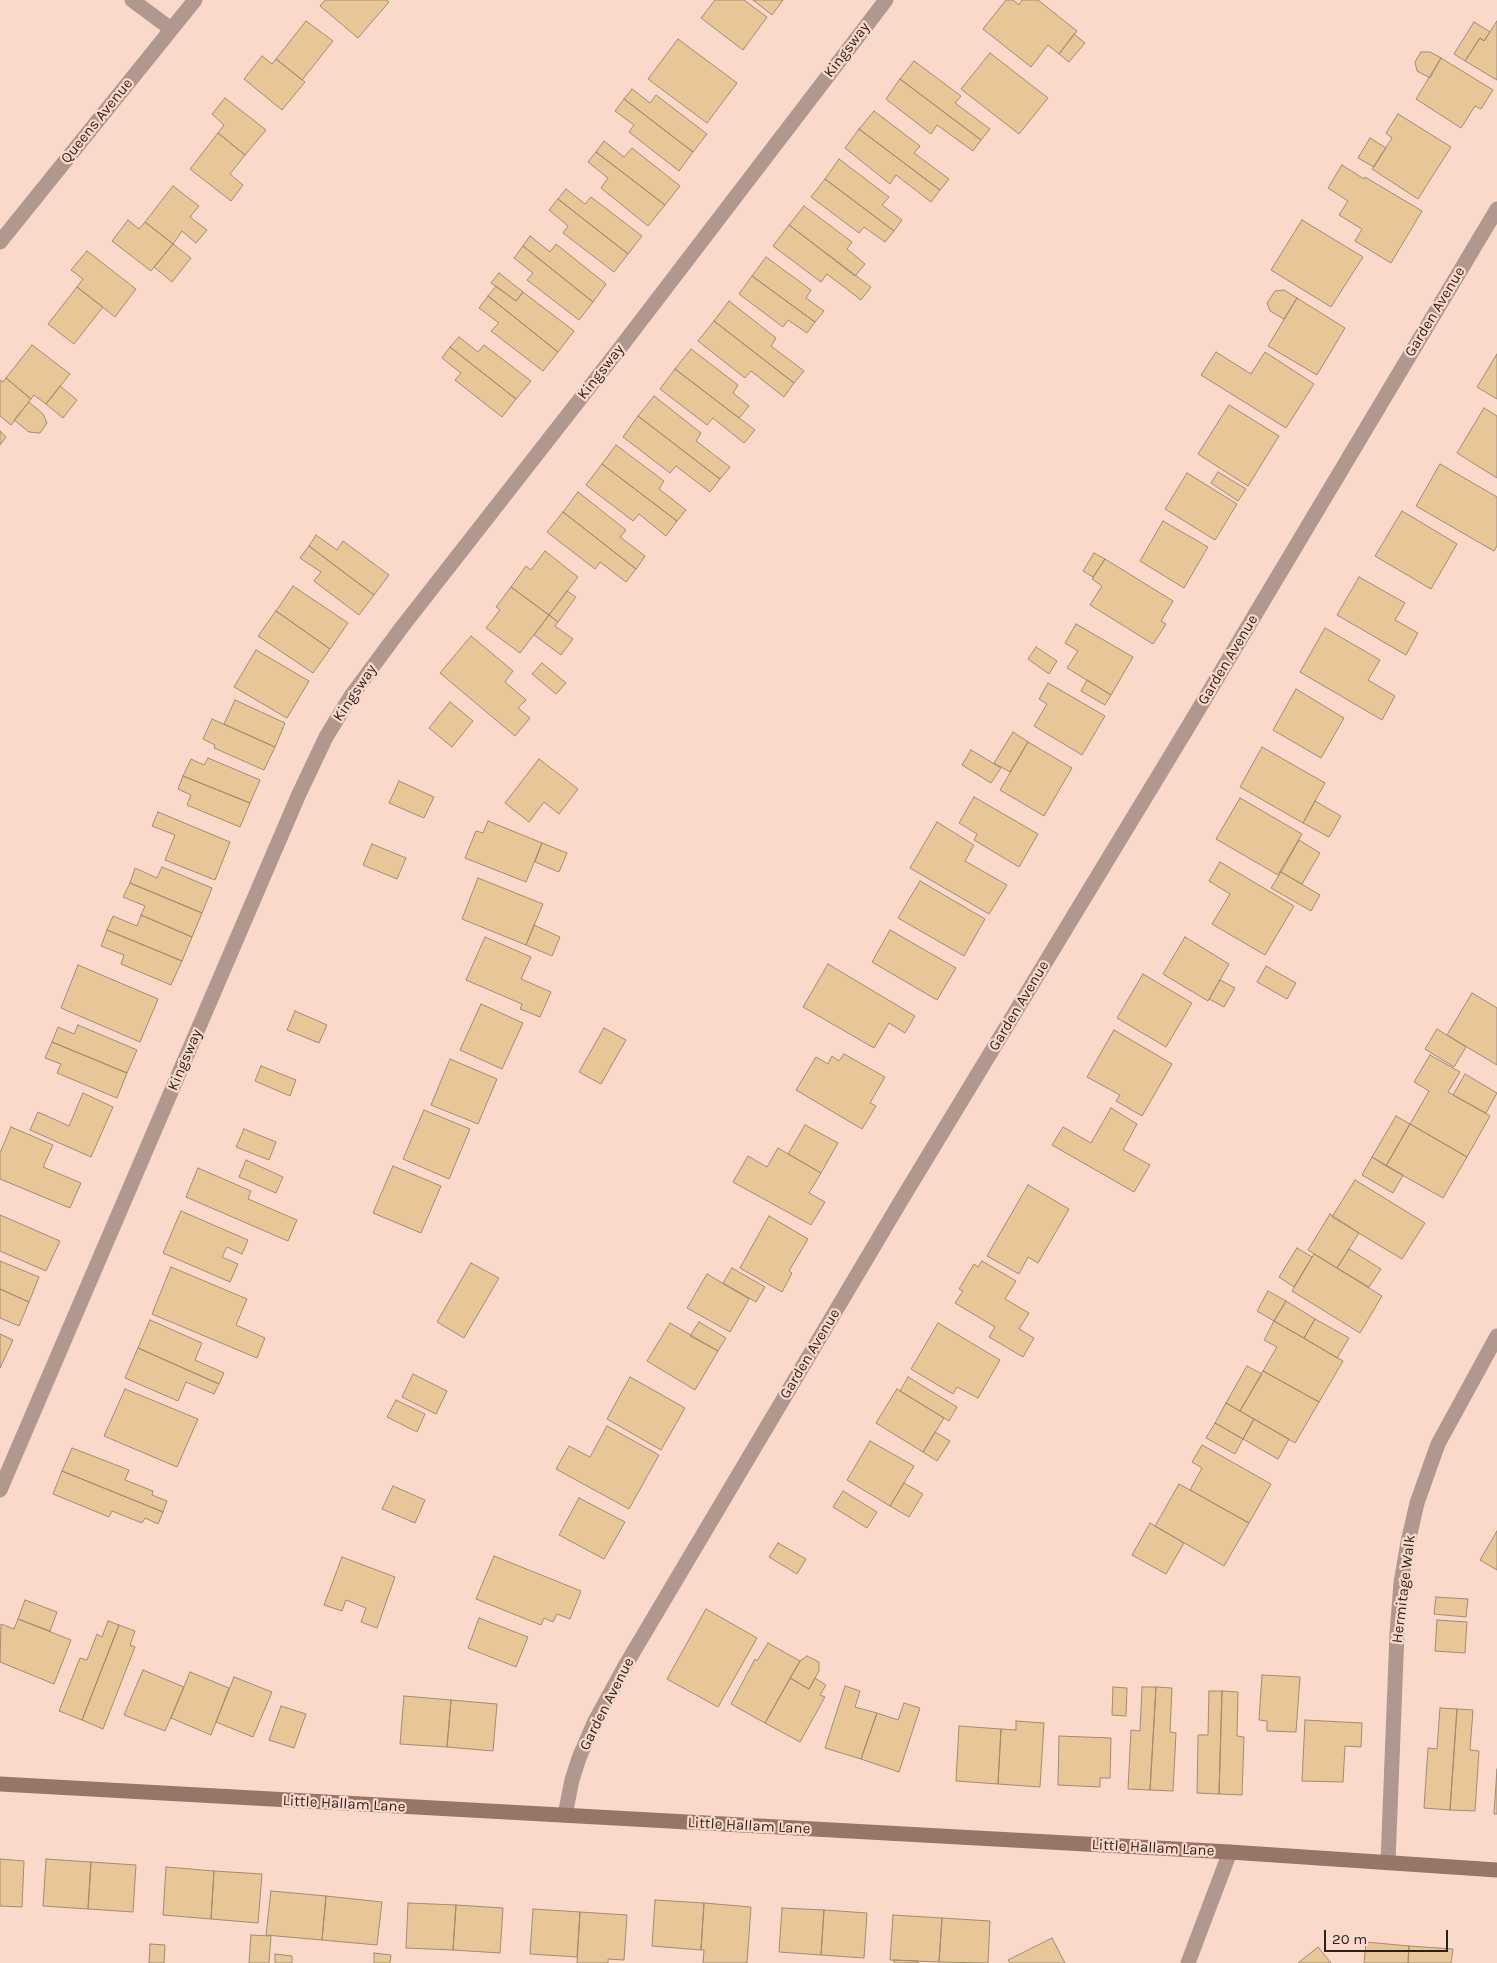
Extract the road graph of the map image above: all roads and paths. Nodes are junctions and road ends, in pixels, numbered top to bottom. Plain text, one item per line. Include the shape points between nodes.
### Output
1 (132, 0) edge
2 (195, 0) edge
3 (886, 0) edge
4 (171, 29) junction
5 (1497, 208) edge
6 (0, 242) edge
7 (1497, 1336) edge
8 (0, 1490) edge
9 (0, 1784) edge
10 (565, 1815) junction
11 (1230, 1852) junction
12 (1388, 1862) junction
13 (1497, 1870) edge
14 (1188, 1963) edge

1 - 4 street
2 - 4 street, Queens Avenue
3 - 8 street, Kingsway via 402,627 326,737
4 - 6 street, Queens Avenue
5 - 10 street, Garden Avenue via 625,1666 594,1721 579,1758
7 - 12 street, Hermitage Walk via 1438,1444 1417,1503 1410,1534 1396,1633
9 - 10 street, Little Hallam Lane
10 - 11 street, Little Hallam Lane
11 - 12 street, Little Hallam Lane
11 - 14 street
12 - 13 street, Little Hallam Lane

